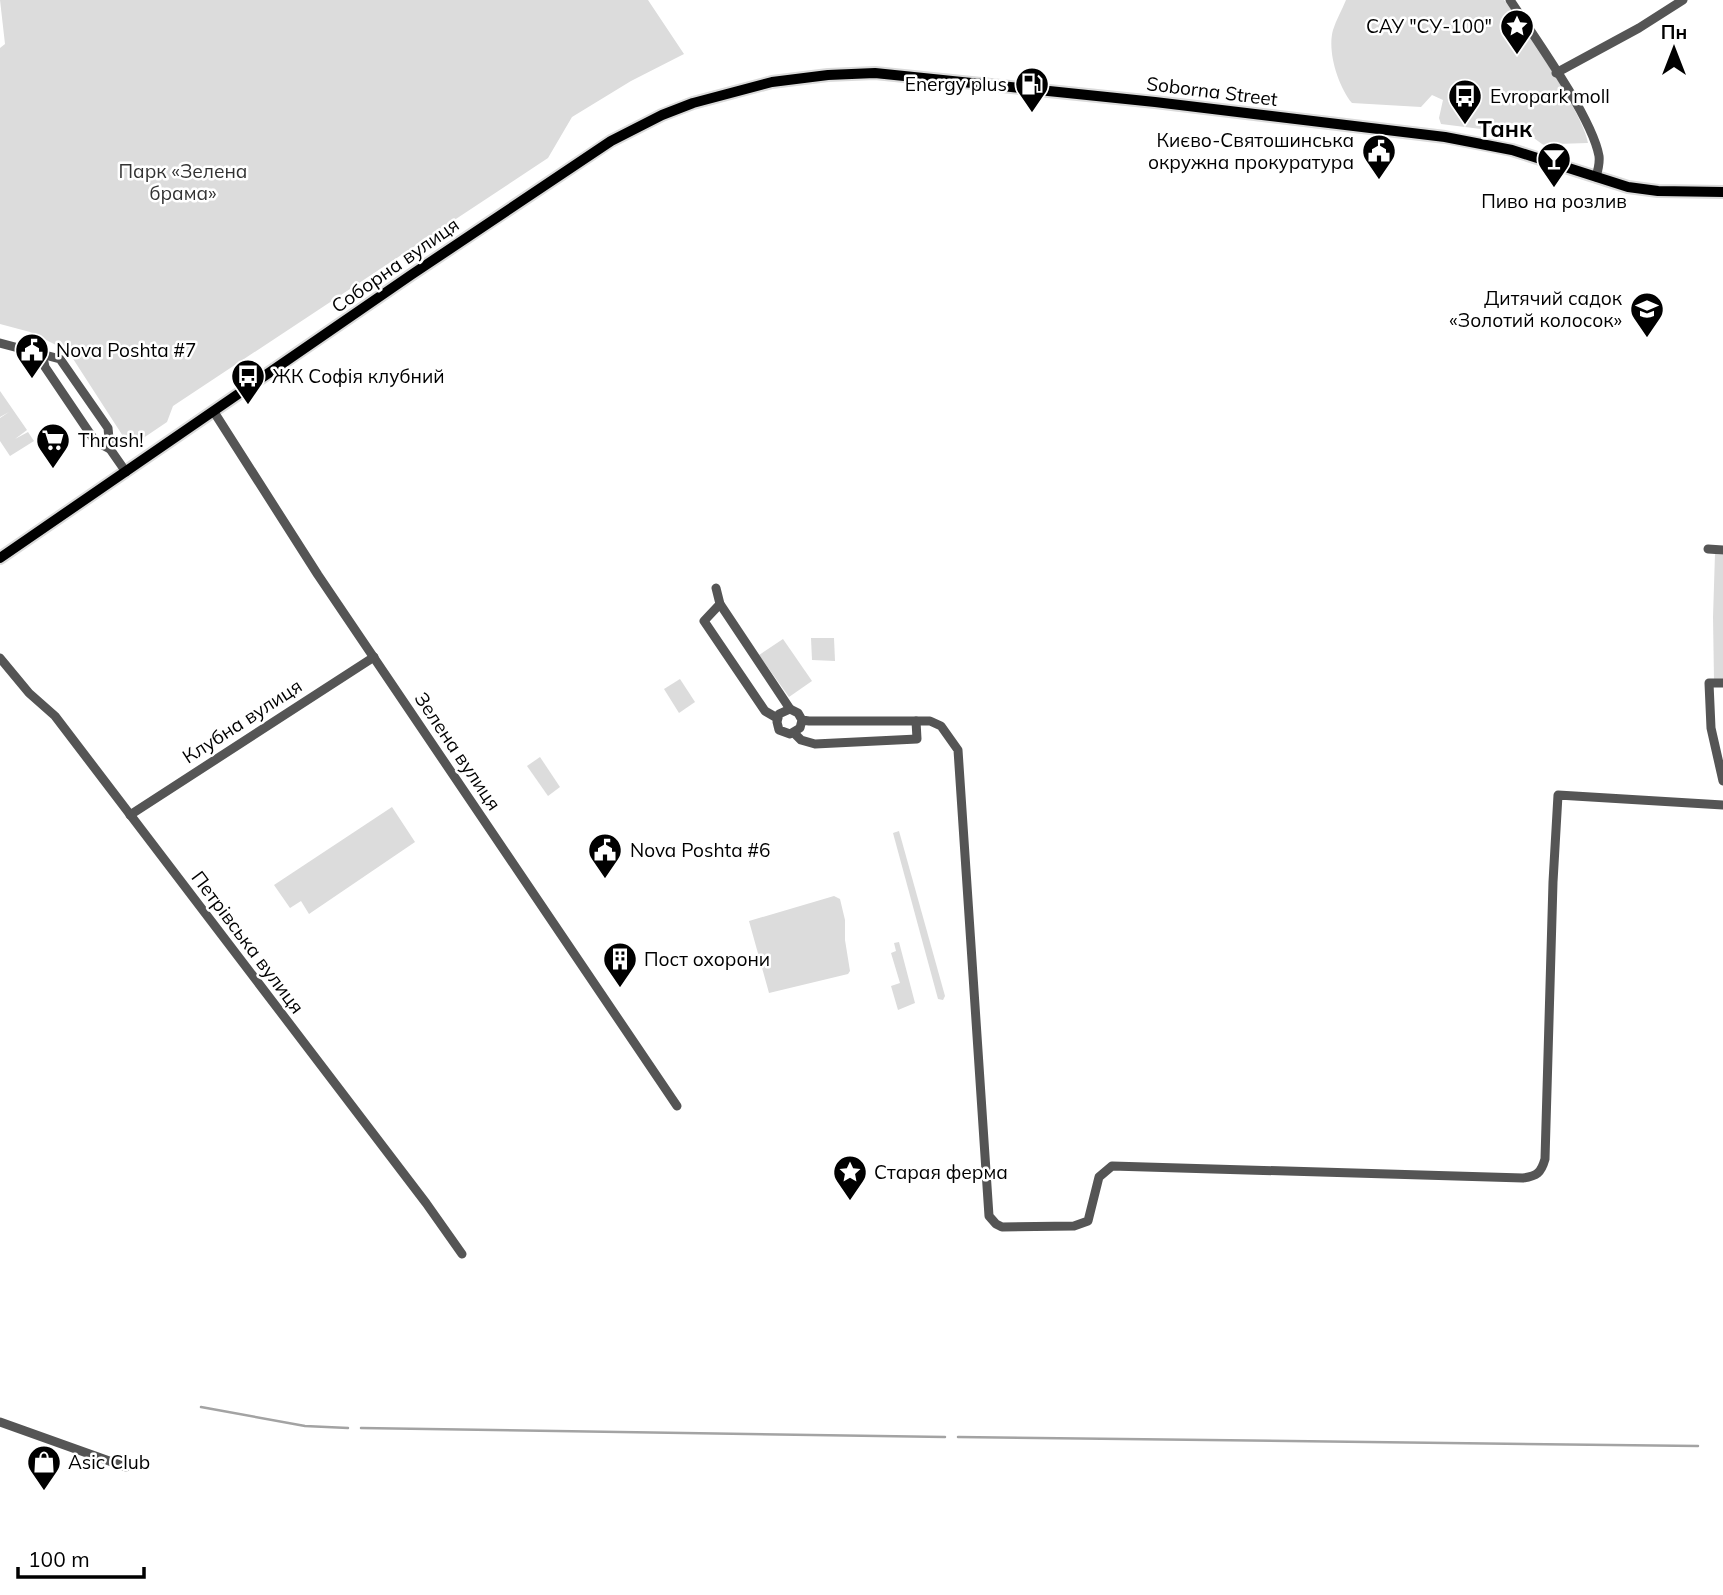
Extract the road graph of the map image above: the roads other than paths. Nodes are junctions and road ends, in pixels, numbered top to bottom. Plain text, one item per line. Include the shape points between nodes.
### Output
1 (1510, 0) edge
2 (1683, 0) edge
3 (1556, 73) junction
4 (1596, 177) junction
5 (1723, 192) edge
6 (0, 343) edge
7 (42, 353) junction
8 (214, 412) junction
9 (110, 449) junction
10 (126, 472) junction
11 (1708, 549) dead end
12 (1723, 550) edge
13 (0, 558) edge
14 (716, 588) dead end
15 (720, 604) junction
16 (0, 657) edge
17 (374, 657) junction
18 (1723, 683) edge
19 (790, 709) junction
20 (777, 718) junction
21 (802, 720) junction
22 (916, 721) junction
23 (794, 733) junction
24 (1723, 781) edge
25 (1723, 805) edge
26 (130, 815) junction
27 (677, 1106) dead end
28 (462, 1254) dead end
29 (0, 1422) edge
30 (126, 1467) dead end

1 - 3 street
2 - 3 street
3 - 4 street via 1595,143
4 - 5 main road, Soborna Street via 1644,190
4 - 8 main road, Soborna Street via 1487,144 1155,102 875,73 772,82 693,103 611,141
6 - 7 street
7 - 9 street via 45,367 95,441
7 - 9 street via 60,359 82,390 108,428
8 - 10 main road
8 - 17 street, Зелена вулиця
9 - 10 street
10 - 13 main road
11 - 12 street
14 - 15 street
15 - 19 street
15 - 20 street via 704,621 765,711
16 - 26 street, Петрівська вулиця via 29,694 55,716
17 - 26 street, Клубна вулиця
17 - 27 street, Зелена вулиця
18 - 24 street via 1709,682
19 - 20 street
19 - 21 street
20 - 23 street via 779,730
21 - 22 street
21 - 23 street
22 - 23 street via 917,739 815,744
22 - 25 street via 941,726 958,750 989,1216 1002,1227 1073,1226 1087,1221 1099,1177 1112,1166 1536,1176 1545,1159 1559,795
26 - 28 street, Петрівська вулиця
29 - 30 street

